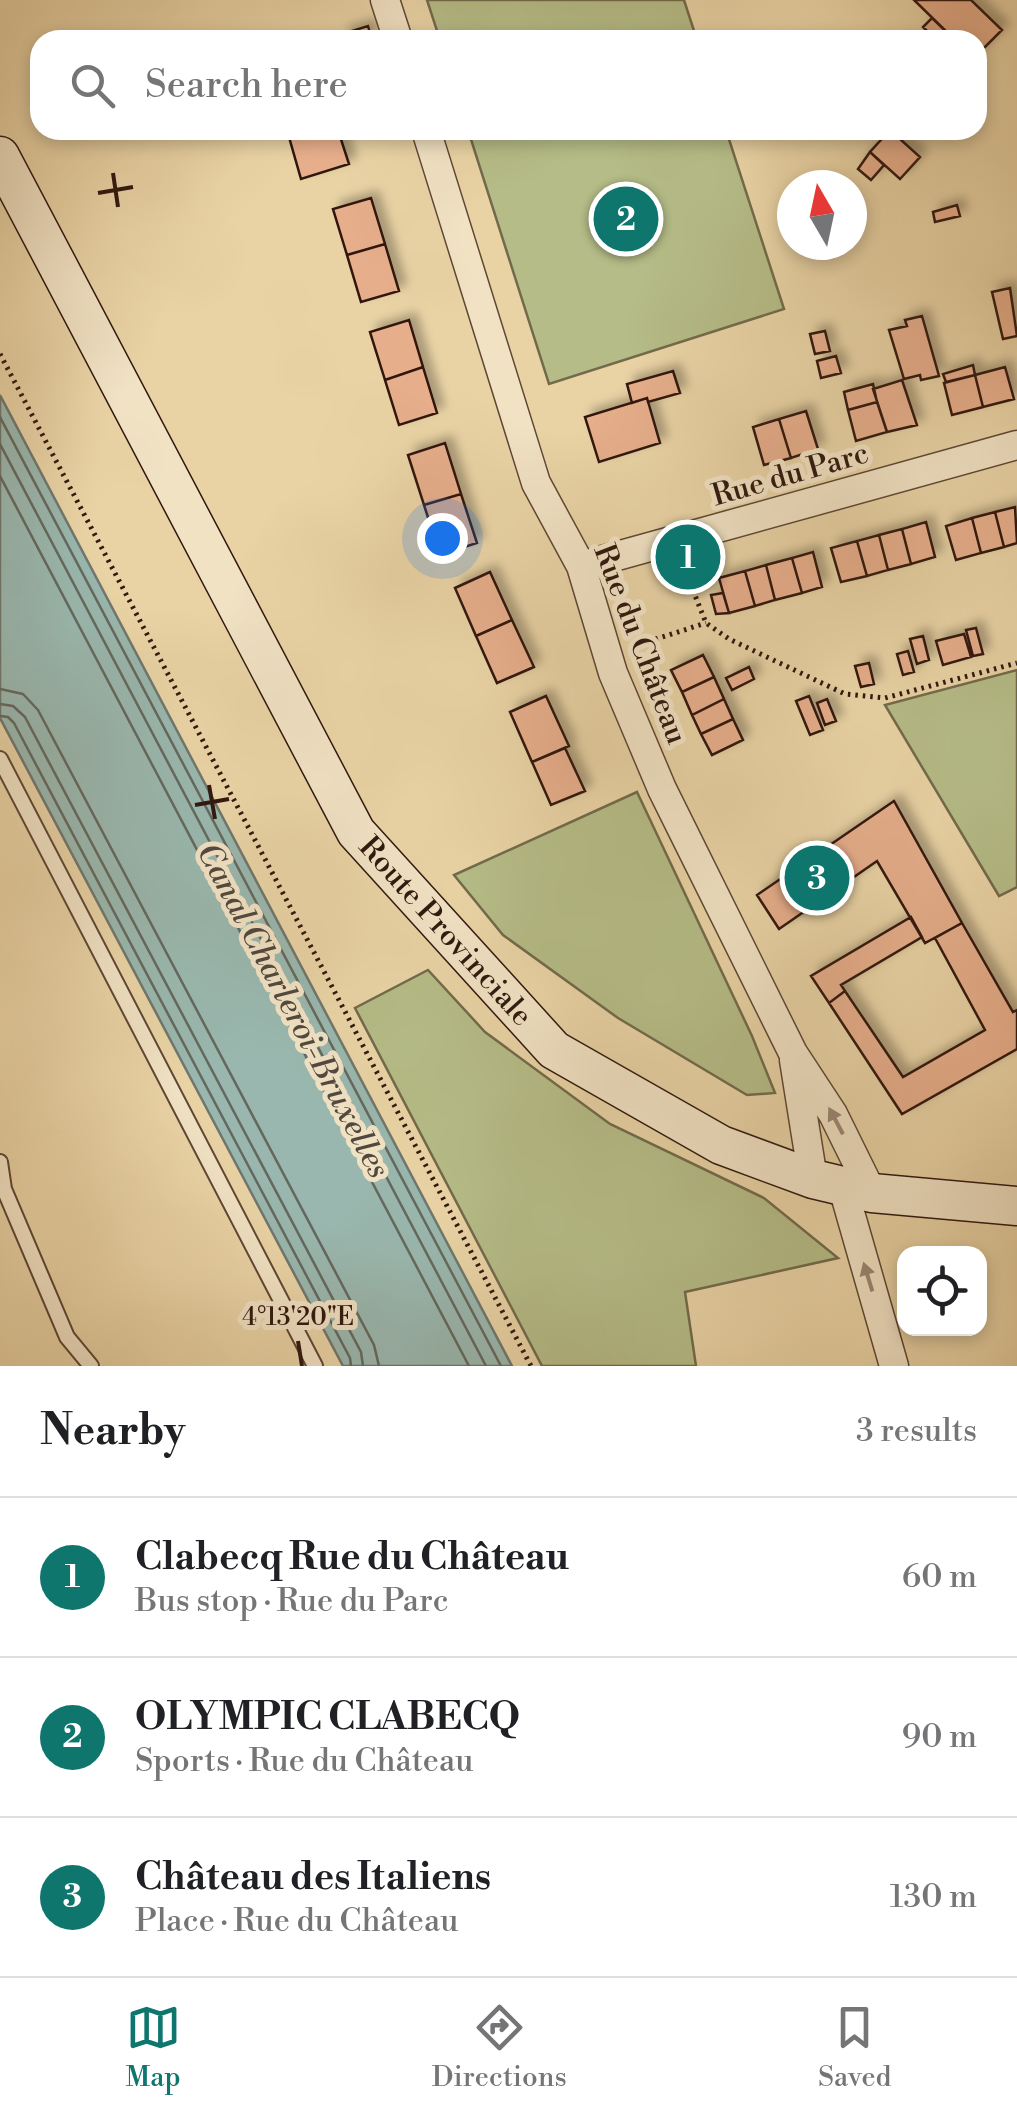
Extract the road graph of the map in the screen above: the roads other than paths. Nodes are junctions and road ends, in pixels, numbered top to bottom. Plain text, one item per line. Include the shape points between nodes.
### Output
1 (385, 0) edge
2 (395, 30) edge
3 (429, 140) edge
4 (0, 156) edge
5 (1017, 445) edge
6 (581, 566) junction
7 (0, 760) edge
8 (793, 1053) junction
9 (0, 1162) edge
10 (843, 1187) junction
11 (1017, 1206) edge
12 (91, 1366) edge
13 (315, 1366) edge
14 (894, 1366) edge

1 - 2 street
3 - 6 street, Rue du Château via 536,482
4 - 10 main road, Route Provinciale via 356,832 554,1050 722,1146
5 - 6 street, Rue du Parc
6 - 8 street, Rue du Château via 607,655 662,789
7 - 13 lane
8 - 10 street, Rue du Château
10 -> 8 street, Rue du Château via 833,1114
9 - 12 lane via 4,1190 68,1336
10 - 11 main road, Route Provinciale
14 -> 10 street, Rue du Château

